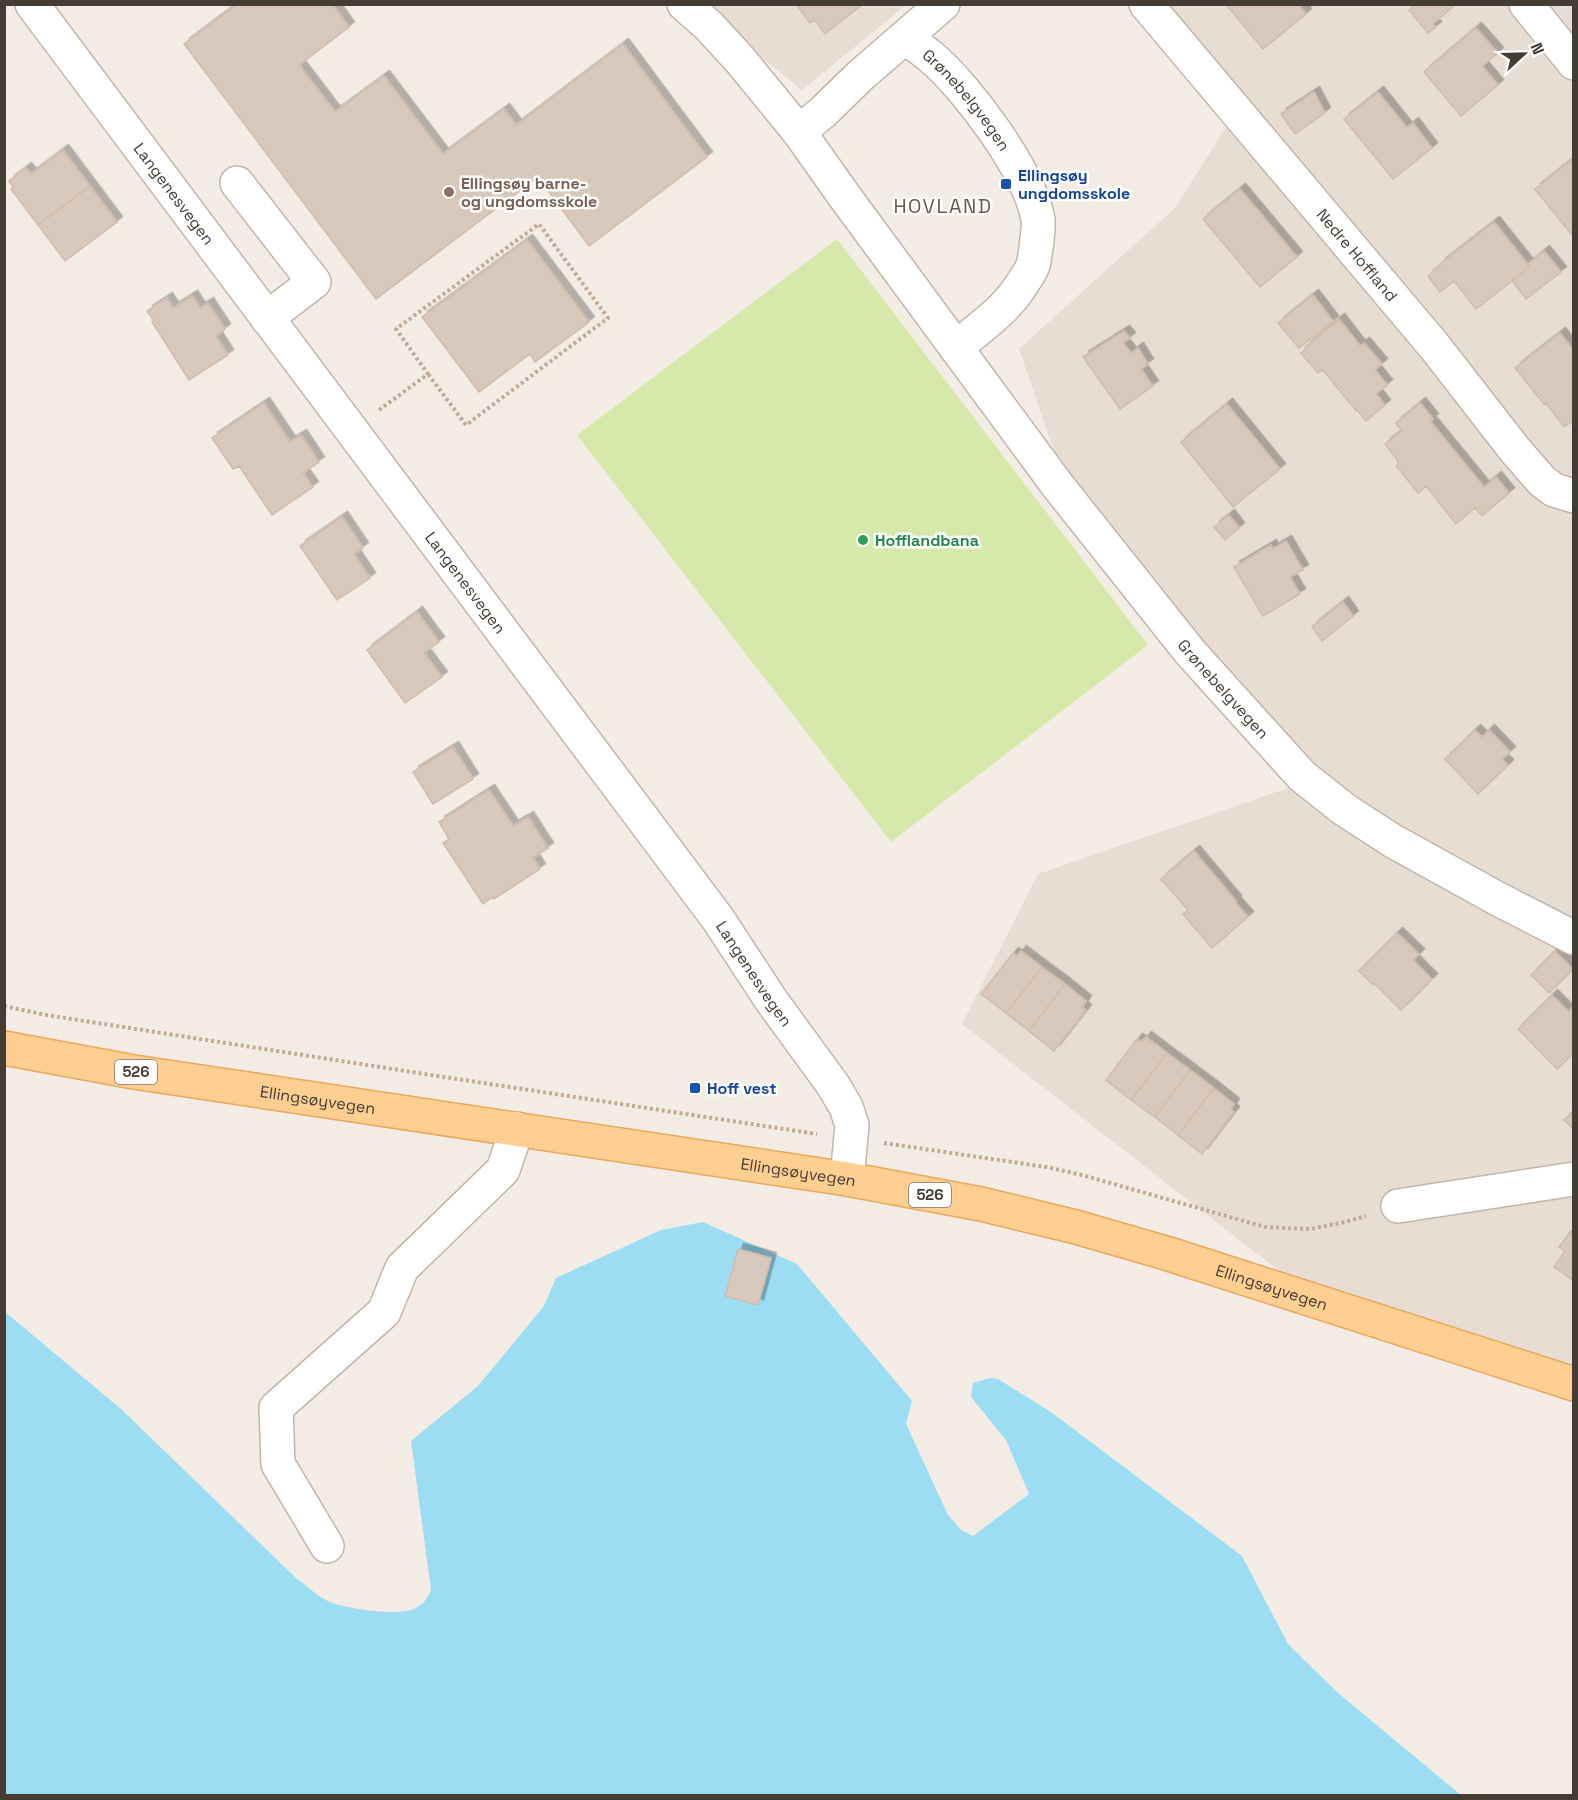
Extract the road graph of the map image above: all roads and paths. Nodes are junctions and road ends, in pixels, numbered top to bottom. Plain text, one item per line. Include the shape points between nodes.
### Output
1 (32, 4) edge
2 (684, 4) edge
3 (943, 4) edge
4 (1146, 4) edge
5 (1526, 4) edge
6 (906, 38) junction
7 (1574, 63) edge
8 (799, 132) junction
9 (237, 183) dead end
10 (267, 318) junction
11 (956, 348) junction
12 (428, 374) junction
13 (352, 430) junction
14 (1574, 496) edge
15 (1574, 938) edge
16 (4, 1006) edge
17 (4, 1048) edge
18 (517, 1129) junction
19 (852, 1139) junction
20 (847, 1179) junction
21 (1574, 1179) edge
22 (1398, 1206) joint
23 (1574, 1384) edge
24 (327, 1546) dead end

1 - 10 street, Langenesvegen
2 - 8 street, Grønebelgvegen via 741,61
3 - 6 street
4 - 14 street, Nedre Hoffland via 1435,347 1515,450 1548,485
5 - 7 street
6 - 8 street, Grønebelgvegen
6 - 11 street, Grønebelgvegen via 932,57 979,110 1017,166 1039,221 1033,266 1016,294
8 - 11 street, Grønebelgvegen
9 - 10 street via 314,282
10 - 13 street, Langenesvegen
11 - 15 street, Grønebelgvegen via 1058,486 1190,652 1302,776 1393,842
12 - 12 path via 396,329 539,224 608,318 466,425
12 - 13 path
13 - 19 street, Langenesvegen via 718,919 833,1085 846,1107
16 - 19 path
17 - 18 main road, Ellingsøyvegen / 526 via 134,1072
18 - 20 main road, Ellingsøyvegen / 526
18 - 24 street via 503,1170 402,1268 384,1312 276,1408 278,1464
19 - 20 street, Langenesvegen
19 - 22 path via 1046,1167 1265,1227 1310,1229
20 - 23 main road, Ellingsøyvegen / 526 via 981,1204 1086,1230
21 - 22 street

